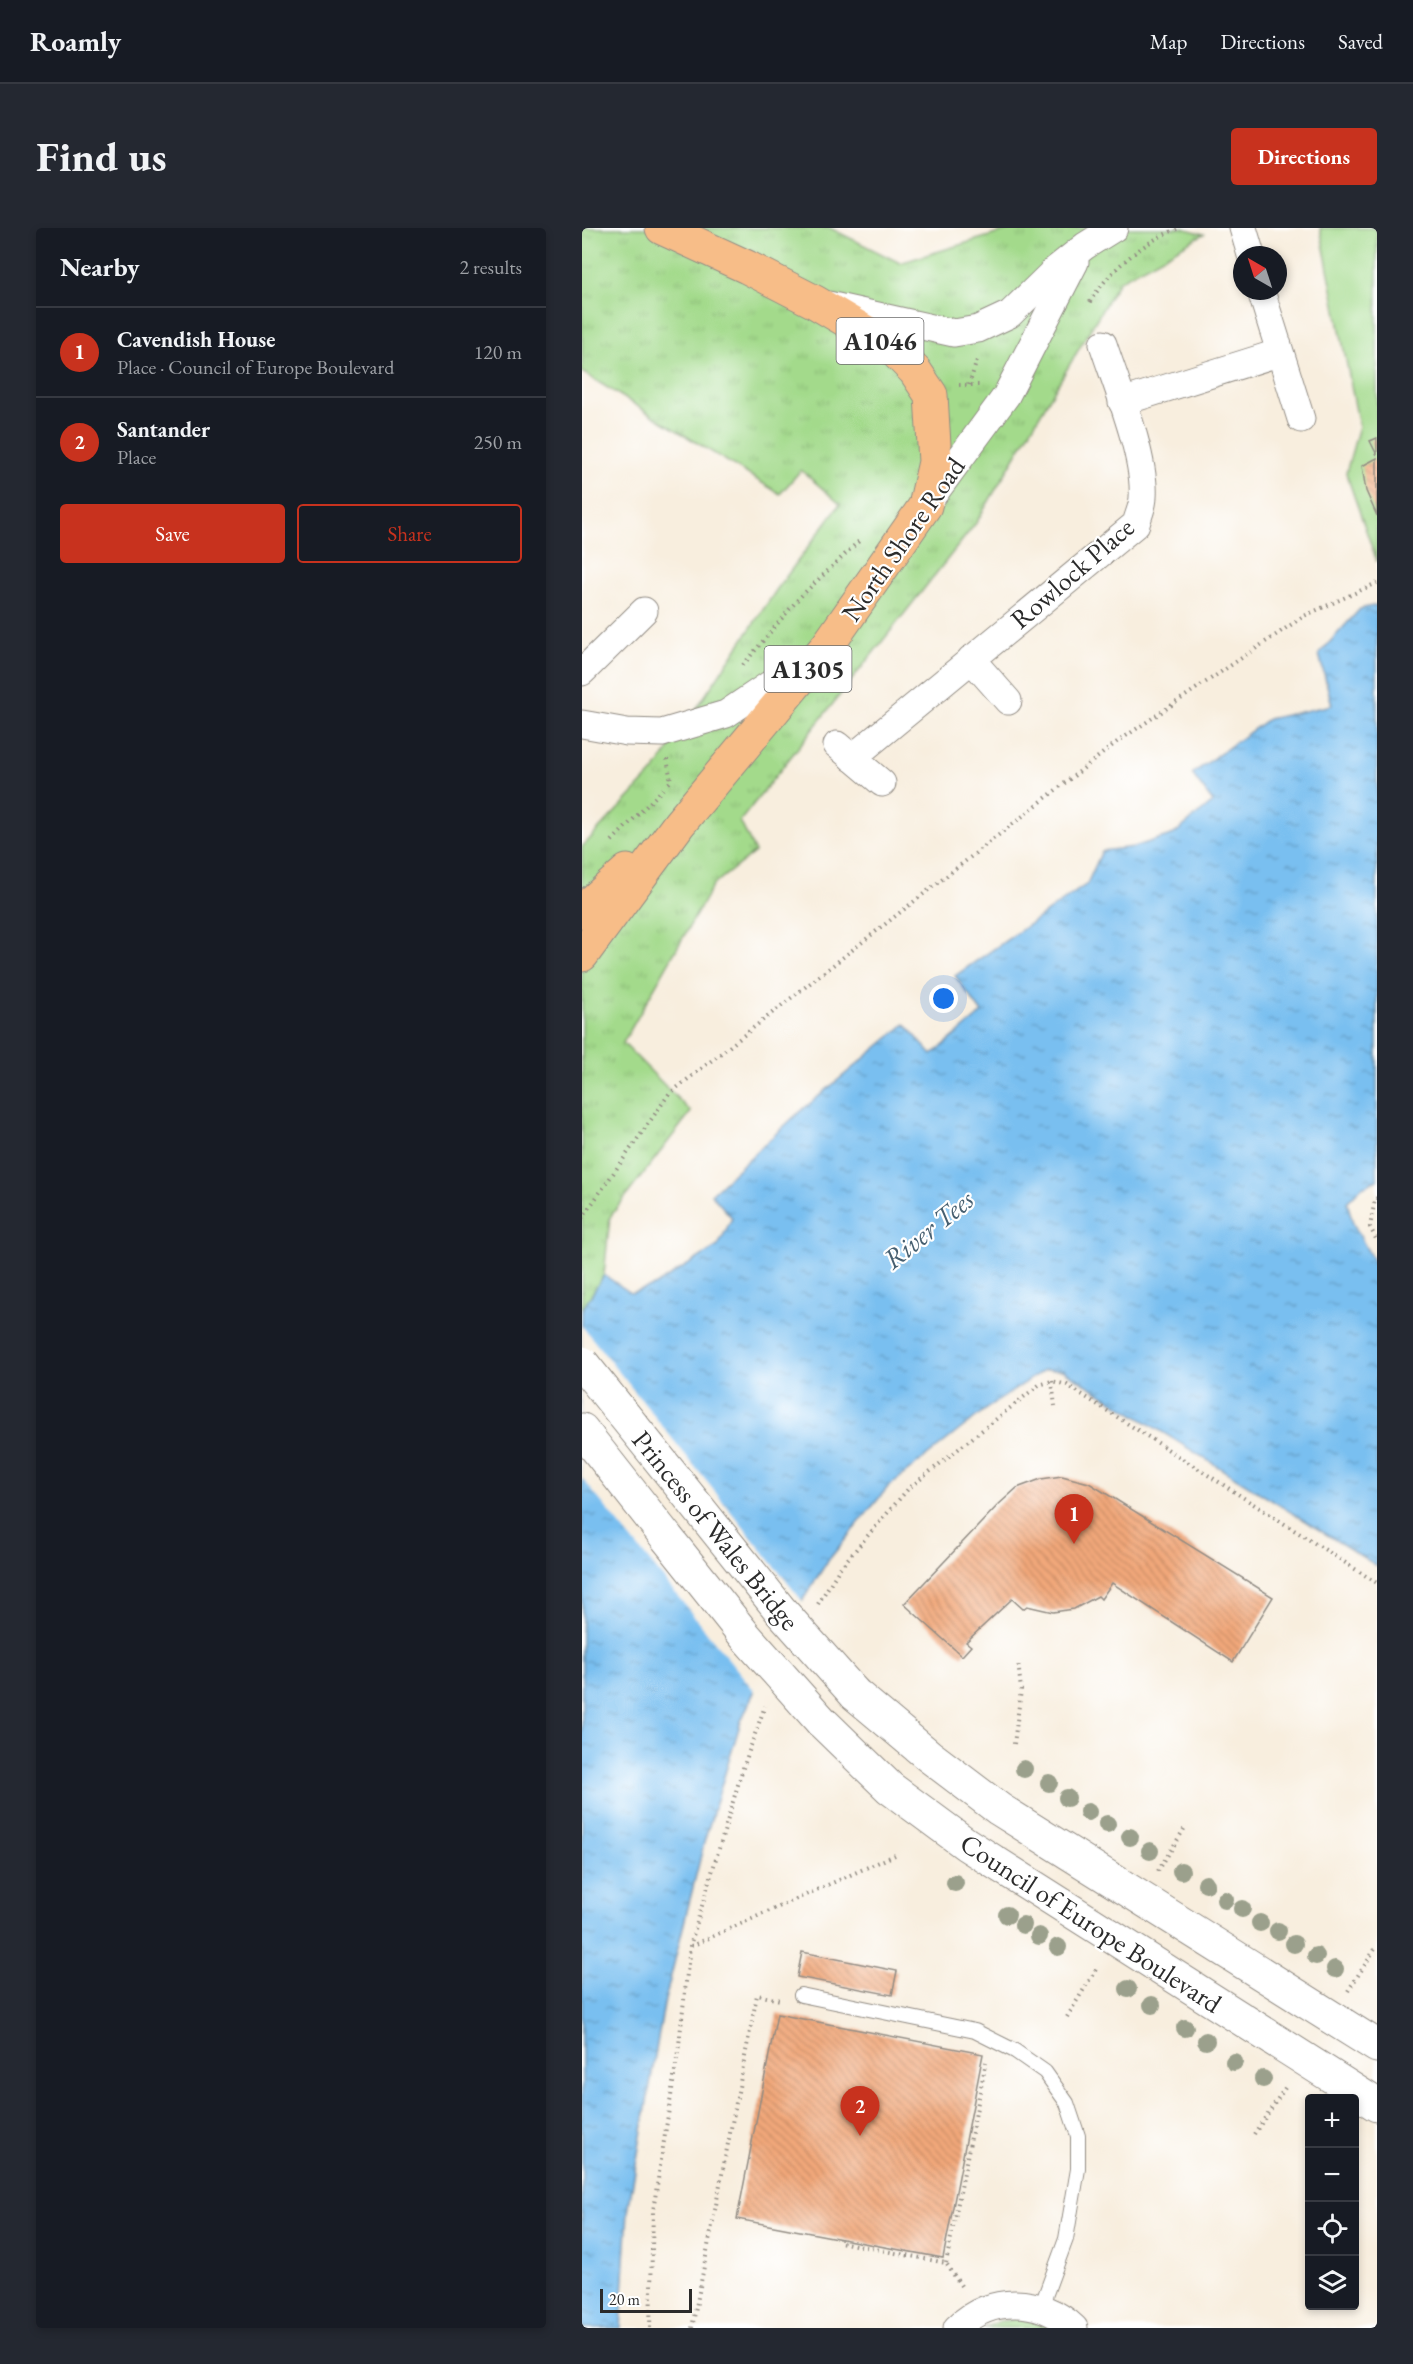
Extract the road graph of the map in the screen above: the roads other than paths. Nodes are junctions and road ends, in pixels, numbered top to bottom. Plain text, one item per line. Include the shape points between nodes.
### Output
1 (662, 228) edge
2 (1114, 228) edge
3 (1243, 228) edge
4 (1085, 246) junction
5 (1248, 246) edge
6 (1263, 300) edge
7 (815, 302) junction
8 (1103, 344) dead end
9 (1278, 353) junction
10 (1122, 402) junction
11 (1301, 419) dead end
12 (925, 506) junction
13 (644, 611) dead end
14 (828, 645) junction
15 (971, 659) junction
16 (582, 672) edge
17 (1008, 701) dead end
18 (582, 724) edge
19 (882, 783) dead end
20 (679, 824) junction
21 (582, 911) edge
22 (582, 955) edge
23 (582, 1363) edge
24 (582, 1430) edge
25 (855, 1694) joint
26 (821, 1721) joint
27 (795, 1998) road end
28 (1377, 2046) edge
29 (1377, 2105) edge
30 (1041, 2307) junction
31 (957, 2328) edge
32 (1074, 2328) edge

1 - 7 main road, A1046
2 - 4 street, North Shore Road
3 - 5 street
4 - 7 street, North Shore Road via 1056,268 1010,314 978,329 954,333
4 - 12 street, North Shore Road via 1006,396
6 - 9 street
7 - 12 main road, A1046 via 891,347 915,370 931,395 935,462
8 - 10 street, Rowlock Place
9 - 10 street
9 - 11 street
10 - 15 street, Rowlock Place via 1142,481 1143,499 1136,524
12 - 14 main road, North Shore Road / A1305
13 - 16 street
14 - 18 street via 726,714 662,733
14 - 20 main road, North Shore Road / A1305
15 - 17 street
15 - 19 street, Rowlock Place via 844,751
20 - 21 main road, A1305
20 - 22 main road, North Shore Road / A1305
23 - 25 street, Princess of Wales Bridge, bridge via 781,1611
24 - 26 street, Princess of Wales Bridge, bridge via 747,1637
25 - 28 street, Council of Europe Boulevard via 999,1809
26 - 29 street, Council of Europe Boulevard via 867,1767 927,1817
27 - 30 lane via 975,2031 1015,2051 1044,2072 1067,2103 1078,2136 1078,2169 1066,2240
30 - 31 street via 1020,2303 998,2305 978,2312
30 - 32 street

